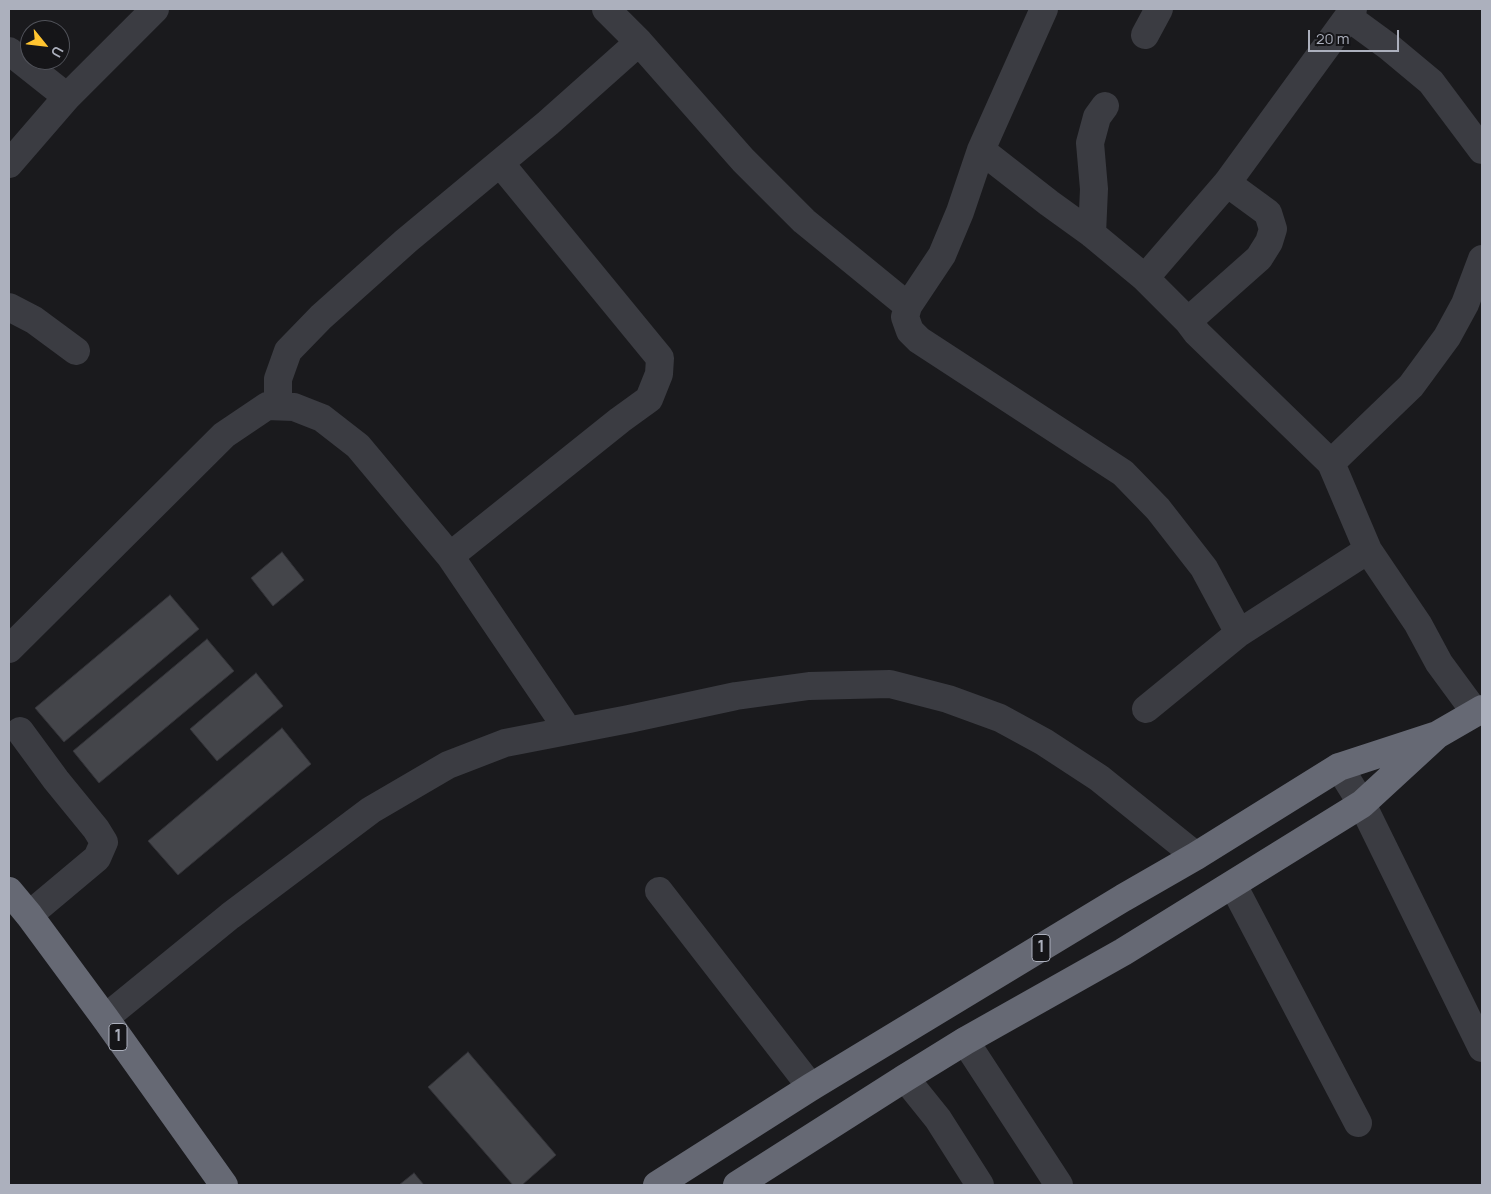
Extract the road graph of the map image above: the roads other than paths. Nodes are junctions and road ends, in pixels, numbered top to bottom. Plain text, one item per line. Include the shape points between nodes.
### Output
1 (155, 9) edge
2 (606, 9) edge
3 (1044, 9) edge
4 (1159, 9) edge
5 (1350, 13) edge
6 (1144, 35) dead end
7 (639, 42) junction
8 (9, 51) edge
9 (67, 97) junction
10 (1105, 106) dead end
11 (981, 150) junction
12 (1482, 150) edge
13 (500, 163) junction
14 (9, 164) edge
15 (1227, 183) junction
16 (1092, 234) junction
17 (1482, 259) edge
18 (1145, 278) junction
19 (908, 306) junction
20 (9, 307) edge
21 (1188, 322) junction
22 (76, 351) dead end
23 (278, 406) junction
24 (1331, 463) junction
25 (1368, 550) junction
26 (450, 556) junction
27 (1238, 633) junction
28 (9, 649) edge
29 (1146, 709) dead end
30 (1479, 711) edge
31 (568, 730) junction
32 (20, 731) dead end
33 (1436, 735) junction
34 (1338, 767) junction
35 (1362, 804) junction
36 (1196, 856) junction
37 (1233, 885) junction
38 (9, 891) edge
39 (660, 892) dead end
40 (29, 915) junction
41 (105, 1018) junction
42 (965, 1041) junction
43 (1482, 1048) edge
44 (905, 1078) junction
45 (811, 1087) junction
46 (1358, 1123) dead end
47 (224, 1185) edge
48 (657, 1185) edge
49 (737, 1185) edge
50 (980, 1185) edge
51 (1060, 1185) edge

1 - 9 street
2 - 7 street
3 - 11 street
4 - 6 street
5 - 12 street via 1431,82
5 - 15 street
7 - 13 street
7 - 19 street via 743,160 804,221
8 - 9 street
9 - 14 street
10 - 16 street via 1097,117 1090,143 1094,189
11 - 16 street
11 - 19 street via 942,255
13 - 23 street via 406,241 288,351 278,379
13 - 26 street via 660,358 659,374 649,399
15 - 18 street
15 - 21 street via 1268,213 1273,229 1259,258
16 - 18 street
17 - 24 street via 1447,337 1411,386
18 - 21 street
19 - 27 street via 906,316 910,331 919,340 1130,480 1158,509 1204,568
20 - 22 street via 34,320
21 - 24 street
23 - 26 street via 294,407 322,418 358,446
23 - 28 street via 267,406 224,435
24 - 25 street
25 - 27 street
25 - 30 street via 1418,624 1439,663
26 - 31 street
27 - 29 street
30 - 33 highway, 1
31 - 36 street via 736,696 808,686 890,684 948,699 1000,718 1044,742 1099,778
31 - 41 street via 505,743 448,765 371,810 230,916
32 - 40 street via 104,842 97,858
33 - 34 highway, 1
33 - 35 highway, 1
34 - 35 street
34 - 36 highway, 1
35 - 37 highway, 1
35 - 43 street
36 - 45 highway, 1
37 - 42 highway, 1 via 1124,952
37 - 46 street
38 - 40 highway, 1
39 - 45 street
40 - 41 highway, 1
41 - 47 highway, 1
42 - 44 highway, 1
42 - 51 street
44 - 49 highway, 1
44 - 50 street via 938,1119
45 - 48 highway, 1

